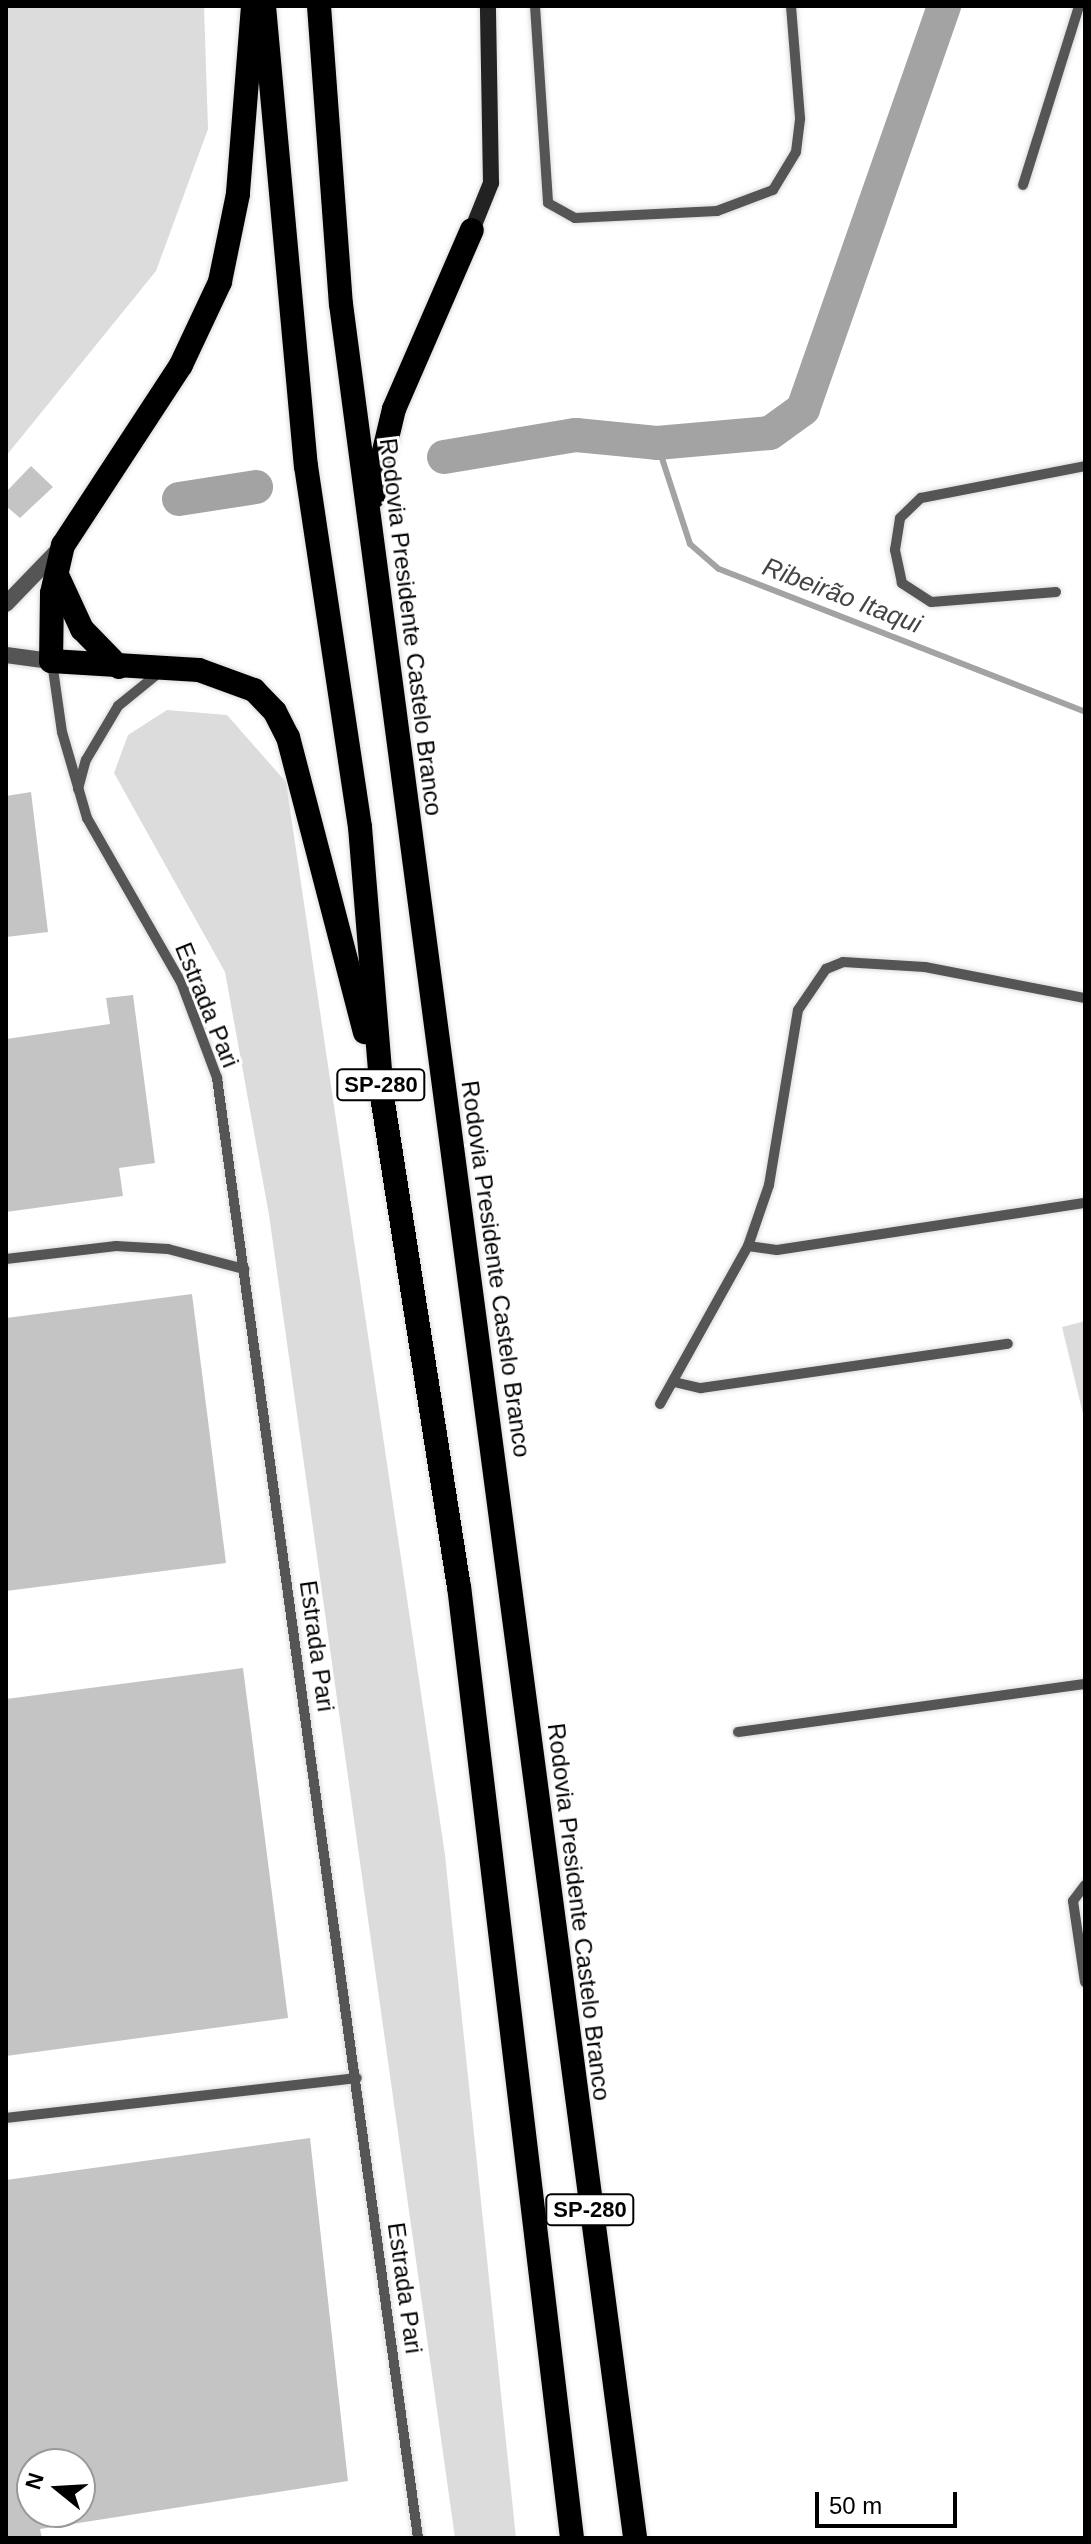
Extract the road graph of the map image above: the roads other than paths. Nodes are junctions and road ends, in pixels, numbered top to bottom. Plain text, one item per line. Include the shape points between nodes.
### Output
1 (253, 6) edge
2 (264, 6) edge
3 (319, 6) edge
4 (488, 6) edge
5 (535, 6) edge
6 (791, 6) edge
7 (1079, 6) edge
8 (1023, 185) dead end
9 (472, 230) joint
10 (1085, 466) edge
11 (369, 519) junction
12 (63, 545) junction
13 (56, 572) junction
14 (1056, 592) dead end
15 (6, 604) edge
16 (6, 655) edge
17 (51, 661) junction
18 (119, 667) junction
19 (166, 668) junction
20 (77, 791) junction
21 (1085, 998) edge
22 (382, 1096) junction
23 (1085, 1203) edge
24 (748, 1246) junction
25 (6, 1259) edge
26 (244, 1269) junction
27 (1008, 1344) dead end
28 (674, 1382) junction
29 (660, 1404) dead end
30 (1085, 1684) edge
31 (738, 1732) dead end
32 (1085, 1885) edge
33 (1085, 1982) edge
34 (357, 2078) junction
35 (6, 2118) edge
36 (560, 2469) junction
37 (418, 2538) edge
38 (561, 2538) edge
39 (572, 2538) edge
40 (635, 2538) edge

1 - 12 highway via 238,194 220,282 181,365
2 - 22 highway, SP-280 via 306,466 360,827
3 - 11 highway, Rodovia Presidente Castelo Branco / SP-280 via 341,304
4 - 9 main road via 491,183
5 - 6 lane via 548,203 575,218 717,211 773,190 796,152 800,118
7 - 8 lane
9 - 11 highway via 394,409
10 - 14 lane via 921,498 900,518 895,550 902,583 931,602
11 - 40 highway, Rodovia Presidente Castelo Branco / SP-280
12 - 13 highway
12 - 15 street
13 - 17 highway
13 - 18 highway via 82,629
16 - 17 street
17 - 18 highway
17 - 20 lane, Estrada Pari
18 - 19 highway
19 - 20 lane via 118,706 86,760
19 - 22 highway via 228,678 254,690 275,712 288,737
20 - 26 lane, Estrada Pari via 181,982 217,1078
21 - 24 lane via 925,967 843,962 826,969 798,1010 769,1185
22 - 36 highway, SP-280 via 461,1602
23 - 24 lane via 777,1250
24 - 28 lane
25 - 26 lane via 116,1246 168,1249
26 - 34 lane, Estrada Pari
27 - 28 lane via 701,1388
28 - 29 lane
30 - 31 lane
32 - 33 lane via 1073,1901
34 - 35 lane
34 - 37 lane, Estrada Pari
36 - 38 highway
36 - 39 highway, SP-280

